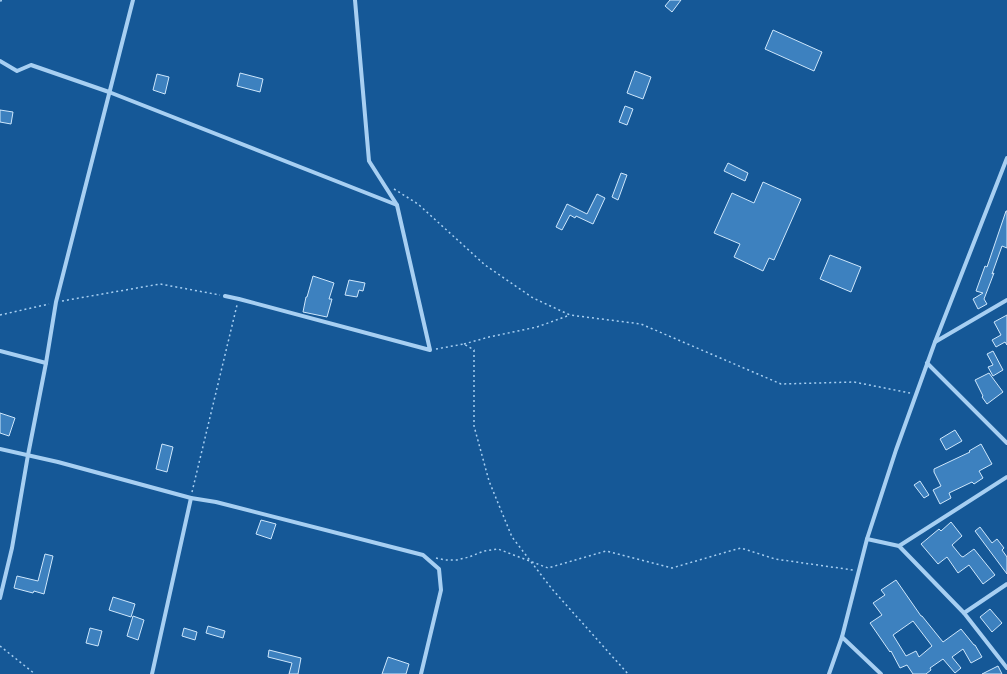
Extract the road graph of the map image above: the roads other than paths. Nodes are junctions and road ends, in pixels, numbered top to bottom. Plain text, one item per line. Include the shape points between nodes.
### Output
1 (133, 0) edge
2 (355, 0) edge
3 (0, 61) edge
4 (109, 92) junction
5 (1007, 158) edge
6 (397, 206) junction
7 (225, 296) road end
8 (1007, 300) edge
9 (935, 342) junction
10 (0, 351) edge
11 (46, 363) junction
12 (927, 363) junction
13 (1007, 443) edge
14 (0, 449) edge
15 (28, 455) junction
16 (1007, 477) edge
17 (190, 498) junction
18 (866, 539) junction
19 (899, 546) junction
20 (1007, 584) edge
21 (0, 598) edge
22 (964, 612) junction
23 (842, 636) junction
24 (1007, 668) edge
25 (152, 674) edge
26 (421, 674) edge
27 (829, 674) edge
28 (881, 674) edge

1 - 4 street
2 - 6 street via 369,161
3 - 4 street via 17,71 30,65
4 - 6 street
4 - 11 street via 56,302
5 - 9 street
6 - 7 street via 430,350
8 - 9 street
9 - 12 street
10 - 11 street
11 - 15 street
12 - 13 street
12 - 18 street
14 - 15 street
15 - 17 street
15 - 21 street via 12,548
16 - 19 street
17 - 25 street
17 - 26 street via 224,504 423,555 439,569 441,590
18 - 19 street
18 - 23 street
19 - 22 street
20 - 22 street
22 - 24 street
23 - 27 street
23 - 28 street

